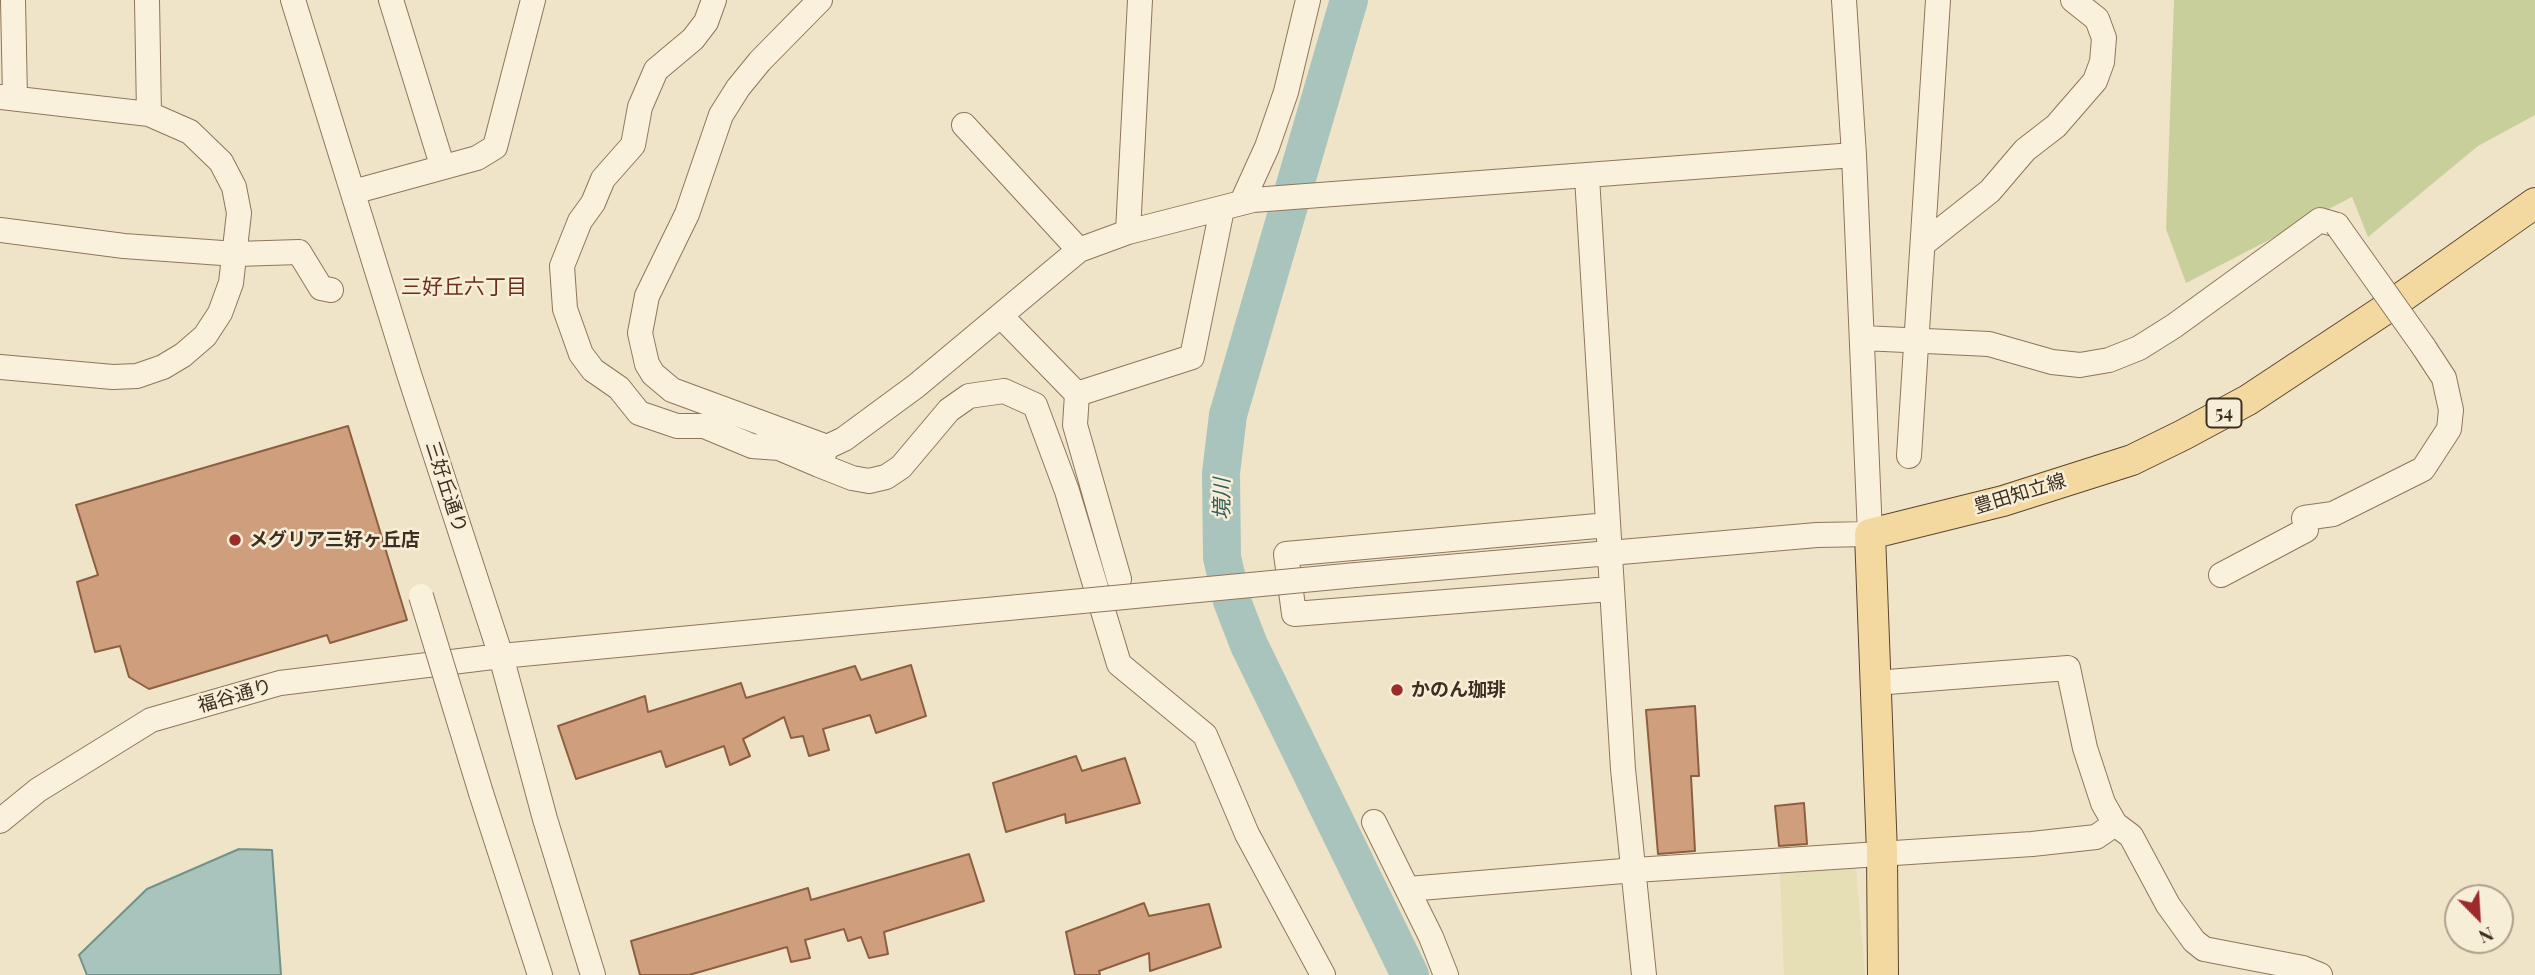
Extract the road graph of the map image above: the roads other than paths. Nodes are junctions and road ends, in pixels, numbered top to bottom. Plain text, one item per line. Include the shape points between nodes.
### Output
1 (13, 0) edge
2 (146, 0) edge
3 (293, 0) edge
4 (391, 0) edge
5 (533, 0) edge
6 (713, 0) edge
7 (820, 0) edge
8 (1140, 0) edge
9 (1308, 0) edge
10 (1844, 0) edge
11 (1938, 0) edge
12 (2073, 0) edge
13 (8, 97) edge
14 (149, 114) junction
15 (964, 125) dead end
16 (1854, 155) junction
17 (442, 166) junction
18 (1587, 177) junction
19 (353, 192) junction
20 (2535, 203) edge
21 (1239, 204) junction
22 (0, 230) edge
23 (1128, 232) junction
24 (1923, 244) junction
25 (1079, 250) junction
26 (236, 254) junction
27 (331, 290) dead end
28 (1001, 316) junction
29 (1863, 338) junction
30 (1914, 341) junction
31 (0, 367) edge
32 (1077, 394) junction
33 (823, 456) junction
34 (1909, 456) dead end
35 (1608, 525) junction
36 (1870, 534) junction
37 (1609, 555) junction
38 (2221, 575) dead end
39 (1119, 579) dead end
40 (1610, 589) junction
41 (421, 596) dead end
42 (501, 656) junction
43 (1875, 683) junction
44 (0, 821) edge
45 (1374, 822) dead end
46 (2115, 824) junction
47 (1882, 853) junction
48 (1635, 870) junction
49 (1408, 889) junction
50 (540, 975) edge
51 (593, 975) edge
52 (1323, 975) edge
53 (1446, 975) edge
54 (1644, 975) edge
55 (1883, 975) edge
56 (2320, 975) edge

1 - 13 street
2 - 14 street
3 - 19 street, 三好丘通り
4 - 17 street
5 - 17 street via 495,146 477,158
6 - 33 street via 706,22 693,39 656,70 640,107 633,145 603,179 580,221 562,266 565,309 580,354 593,370 619,388 639,413 677,426 705,426 752,446
7 - 33 street via 760,61 721,115 687,214 647,296 640,333 647,364 672,390
8 - 23 street
9 - 21 street via 1286,92 1267,147
10 - 16 street
11 - 24 street
12 - 24 street via 2097,19 2104,38 2095,81 1990,191
13 - 14 street
14 - 26 street via 190,132 220,162 234,187 239,213
15 - 25 street
16 - 18 street
16 - 29 street
17 - 19 street
18 - 21 street
18 - 35 street
19 - 42 street, 三好丘通り
20 - 36 main road, 豊田知立線 / 54 via 2382,312 2248,400 2183,436 2132,460 2003,501
21 - 23 street
21 - 32 street via 1192,357
22 - 26 street
23 - 25 street
24 - 30 street
25 - 28 street
26 - 27 street via 299,252 321,288
26 - 31 street via 220,313 205,336 163,367 137,376 113,377
28 - 32 street
28 - 33 street
29 - 30 street
29 - 36 street
30 - 34 street
30 - 38 street, bridge via 1989,344 2080,365 2109,360 2174,326 2320,220 2337,225 2444,378 2451,410 2449,429 2423,468 2333,514 2304,518 2306,530
32 - 39 street via 1075,425
33 - 52 street via 852,478 886,477 901,467 949,410 969,396 1004,391 1035,405 1067,491 1119,664 1205,735 1247,834
35 - 37 street
35 - 40 street via 1286,554 1294,614
36 - 37 street, 福谷通り
36 - 43 main road
37 - 40 street
37 - 42 street, 福谷通り, bridge
40 - 48 street
41 - 50 street, bridge
42 - 44 street, 福谷通り via 279,683 151,720 38,790
42 - 51 street, 三好丘通り
43 - 46 street via 2068,668 2085,748
43 - 47 main road
45 - 49 street
46 - 47 street via 2095,837
46 - 56 street via 2131,836 2168,905 2204,949
47 - 48 street
47 - 55 main road
48 - 49 street
48 - 54 street
49 - 53 street

